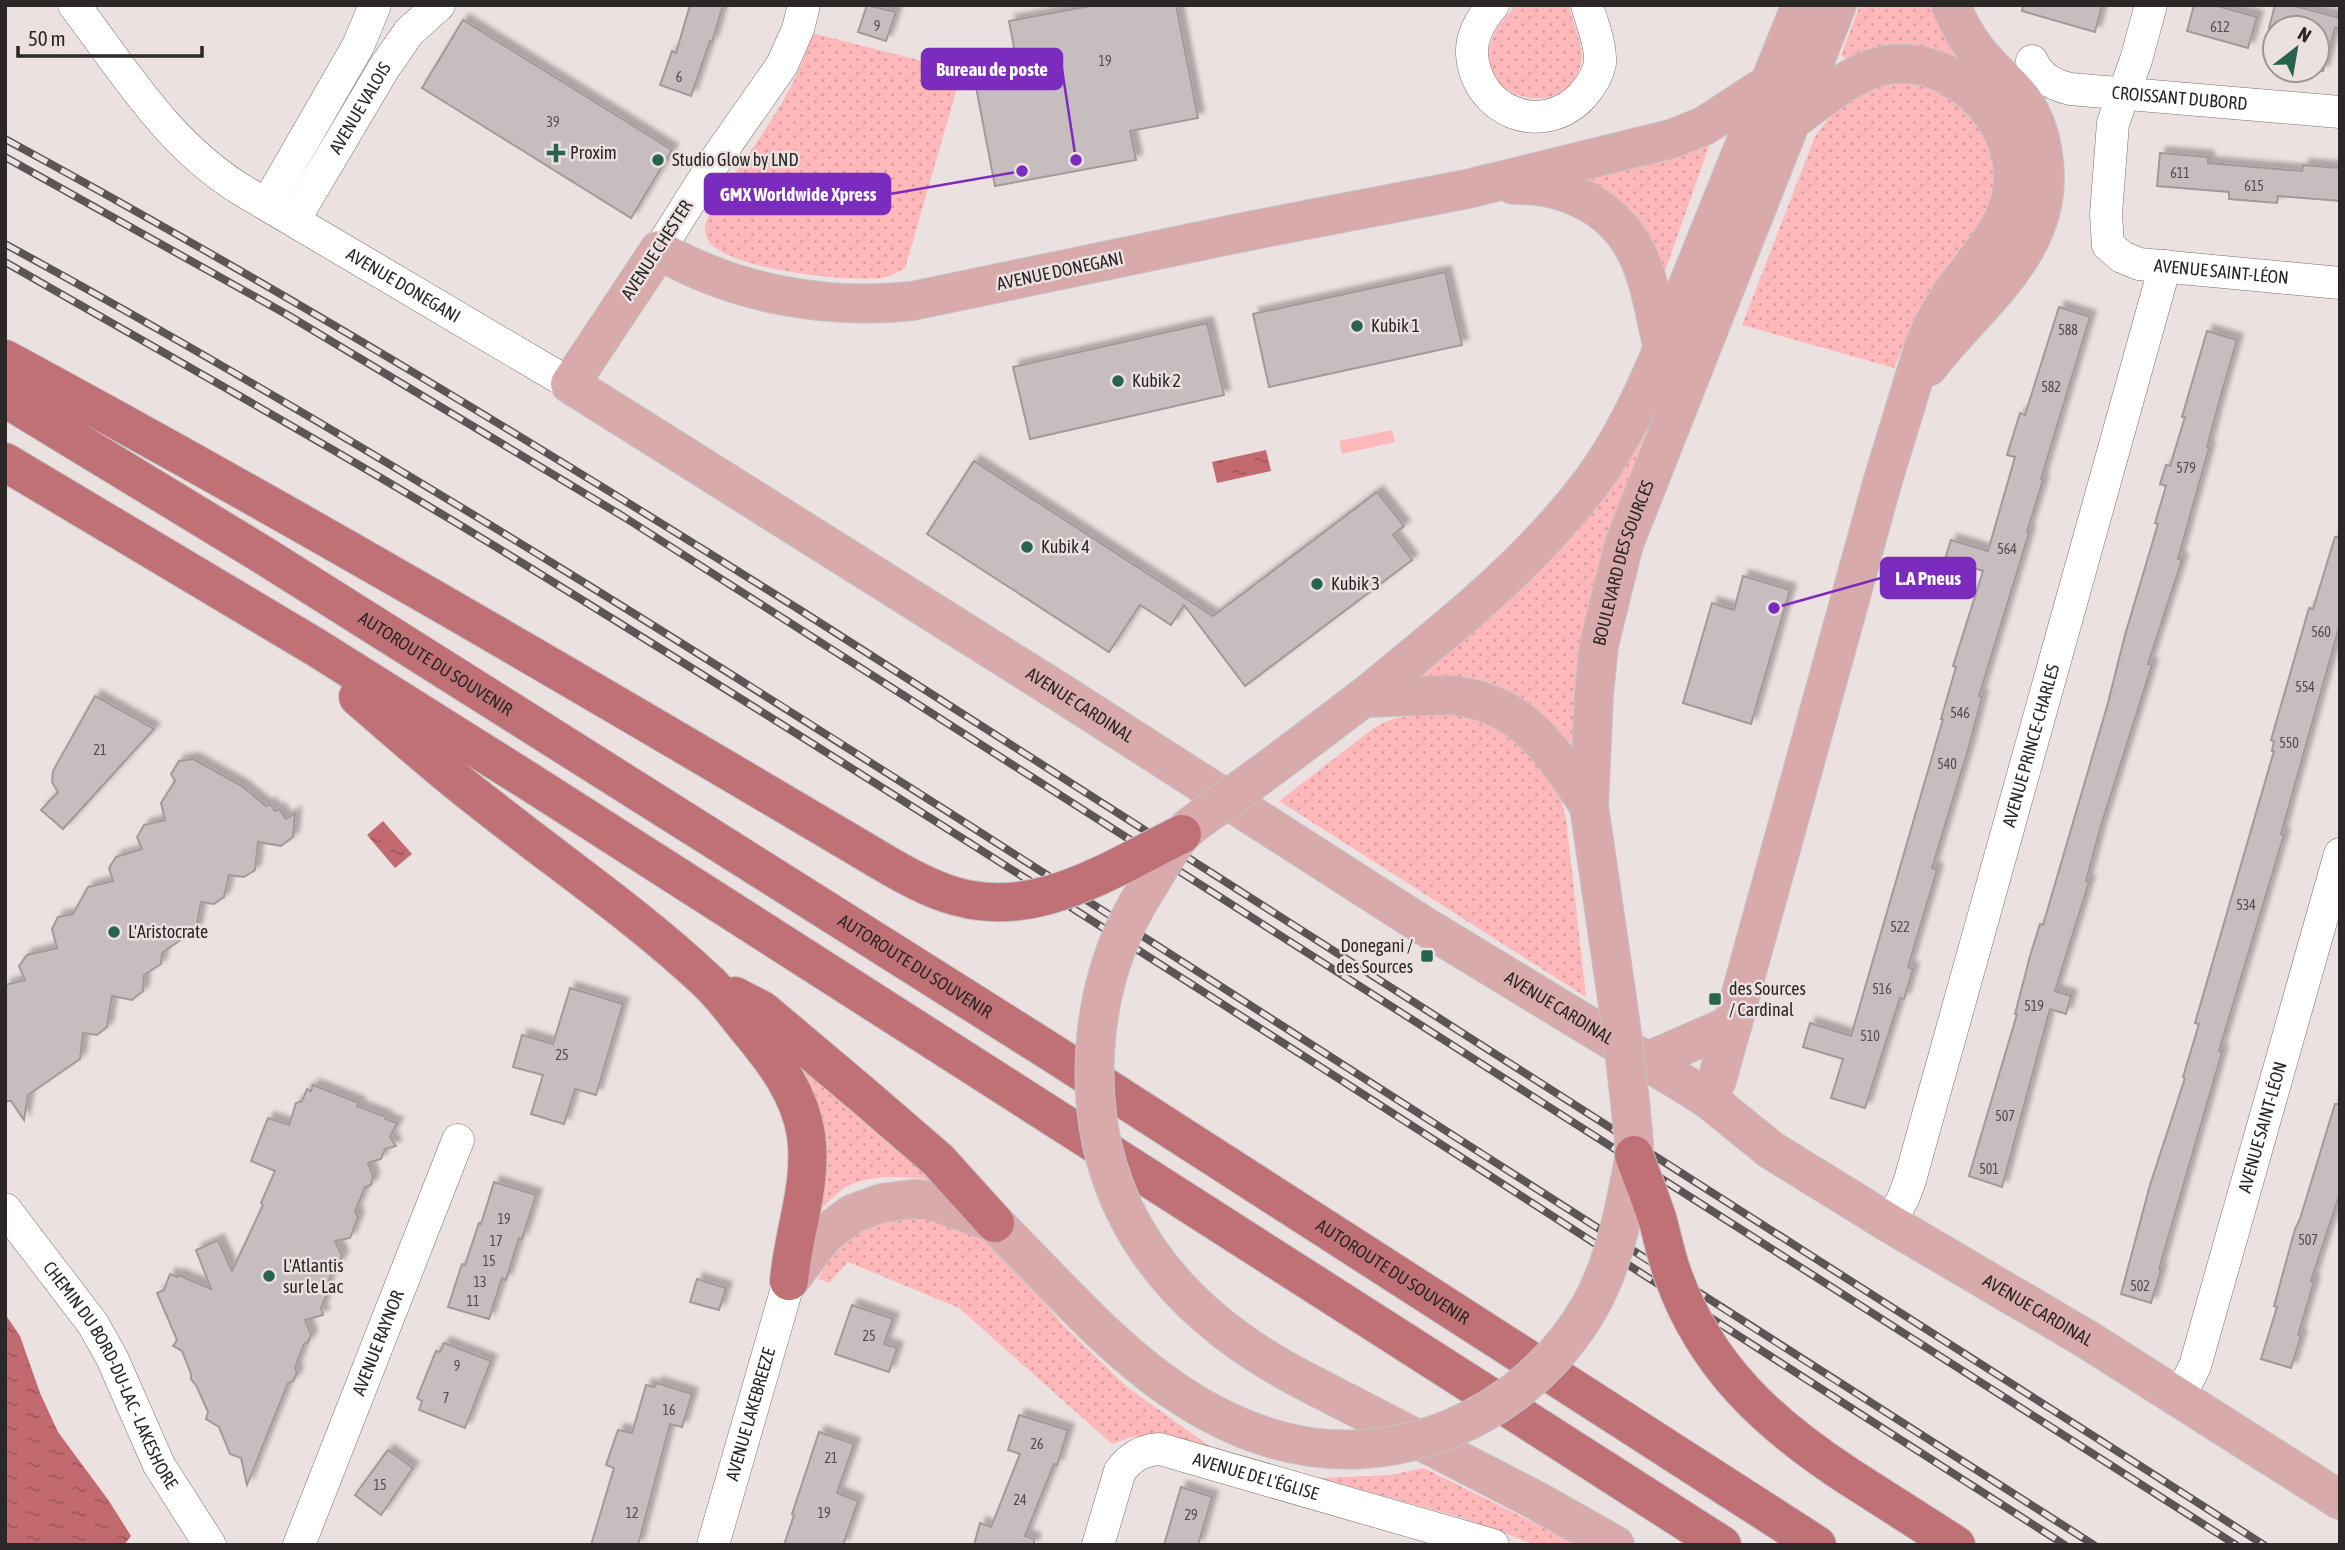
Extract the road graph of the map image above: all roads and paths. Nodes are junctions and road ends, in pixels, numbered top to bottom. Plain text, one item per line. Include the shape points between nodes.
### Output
1 (74, 5) edge
2 (375, 5) edge
3 (439, 5) edge
4 (804, 5) edge
5 (1493, 5) edge
6 (1587, 5) edge
7 (1801, 5) edge
8 (1837, 5) edge
9 (1951, 5) edge
10 (2151, 5) edge
11 (2032, 61) dead end
12 (1770, 83) junction
13 (2123, 93) junction
14 (2340, 112) edge
15 (1791, 121) junction
16 (1466, 189) junction
17 (267, 204) junction
18 (294, 220) junction
19 (659, 250) junction
20 (2165, 266) junction
21 (2340, 283) edge
22 (1663, 348) junction
23 (5, 359) edge
24 (570, 384) junction
25 (5, 398) edge
26 (1908, 398) junction
27 (5, 462) edge
28 (778, 514) joint
29 (254, 611) junction
30 (1413, 678) junction
31 (1589, 806) junction
32 (1181, 834) junction
33 (2340, 854) edge
34 (709, 982) junction
35 (1733, 1024) junction
36 (1648, 1061) junction
37 (1708, 1099) junction
38 (458, 1140) dead end
39 (1634, 1155) junction
40 (5, 1209) edge
41 (995, 1223) junction
42 (1889, 1223) junction
43 (789, 1281) junction
44 (2179, 1398) junction
45 (2340, 1500) edge
46 (1477, 1542) edge
47 (210, 1545) edge
48 (299, 1545) edge
49 (713, 1545) edge
50 (1098, 1545) edge
51 (1615, 1545) edge
52 (1722, 1545) edge
53 (1817, 1545) edge
54 (1956, 1545) edge

1 - 17 street, AVENUE DONEGANI via 172,135 221,177
2 - 17 street, AVENUE VALOIS via 358,46
3 - 18 street, AVENUE VALOIS via 409,32 384,68
4 - 19 street, AVENUE CHESTER via 782,65
5 - 6 street via 1474,39 1474,67 1498,104 1537,117 1566,110 1594,80 1600,55
7 - 12 main road
8 - 15 main road, BOULEVARD DES SOURCES
9 - 26 main road via 1976,50 2025,104 2043,149 2044,206 2035,232 2013,268 1938,354
10 - 13 street
11 - 13 street, CROISSANT DUBORD via 2042,76 2060,86
12 - 16 main road via 1686,134
12 - 22 main road
13 - 14 street, CROISSANT DUBORD
13 - 20 street, AVENUE SAINT-LÉON via 2113,123 2108,245 2130,261
15 - 26 main road via 1858,75 1905,64 1924,65 1955,78 1980,100 2000,128 2011,159 2009,206 1991,242 1933,325
15 - 31 main road, BOULEVARD DES SOURCES via 1618,566 1596,670
16 - 19 main road, AVENUE DONEGANI via 896,303 813,301 749,288 693,269
16 - 22 main road via 1546,186 1567,191 1604,212 1637,254
17 - 18 street, AVENUE DONEGANI
18 - 24 street, AVENUE DONEGANI
19 - 24 main road, AVENUE CHESTER
20 - 21 street, AVENUE SAINT-LÉON
20 - 42 street, AVENUE PRINCE-CHARLES via 1909,1180
22 - 30 main road via 1622,433 1594,478 1536,548
23 - 32 highway, bridge via 408,584 931,888 965,900 1026,901 1062,893
24 - 28 main road, AVENUE DONEGANI
25 - 53 highway, AUTOROUTE DU SOUVENIR via 263,555 1054,1054
26 - 35 main road
27 - 29 highway
28 - 36 main road, AVENUE CARDINAL via 1421,924
29 - 34 highway
29 - 52 highway via 783,942
30 - 31 main road via 1510,713 1548,746
30 - 32 main road, bridge via 1363,698
31 - 39 main road, BOULEVARD DES SOURCES, bridge via 1626,1065
32 - 51 main road, bridge via 1129,920 1106,979 1098,1016 1094,1069 1100,1140 1128,1218 1172,1280 1242,1345
33 - 44 street, AVENUE SAINT-LÉON via 2195,1366
34 - 41 highway via 762,1010 839,1074 938,1160
34 - 43 highway via 777,1066 806,1135 807,1178
35 - 36 main road
35 - 37 main road
36 - 37 main road, AVENUE CARDINAL
37 - 42 main road, AVENUE CARDINAL via 1759,1142
38 - 48 street, AVENUE RAYNOR
39 - 41 main road, BOULEVARD DES SOURCES, bridge via 1612,1255 1591,1305 1547,1365 1518,1391 1462,1425 1416,1441 1370,1448 1282,1441 1203,1409 1109,1337
39 - 54 highway, bridge via 1681,1295 1698,1329 1741,1390 1773,1422
40 - 47 street, CHEMIN DU BORD-DU-LAC - LAKESHORE via 93,1324 159,1465
41 - 43 main road via 930,1200 882,1203 837,1223
42 - 44 main road, AVENUE CARDINAL
43 - 49 street, AVENUE LAKEBREEZE
44 - 45 main road, AVENUE CARDINAL
46 - 50 street, AVENUE DE L'ÉGLISE via 1173,1452 1150,1450 1135,1455 1120,1471

